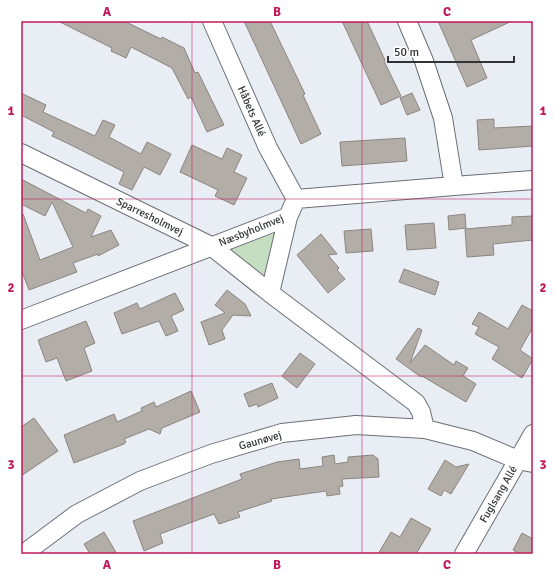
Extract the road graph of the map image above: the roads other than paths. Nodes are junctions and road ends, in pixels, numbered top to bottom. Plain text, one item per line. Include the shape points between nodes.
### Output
1 (212, 21) edge
2 (407, 21) edge
3 (21, 153) edge
4 (533, 180) edge
5 (454, 186) junction
6 (296, 199) junction
7 (288, 217) junction
8 (211, 246) junction
9 (270, 294) junction
10 (21, 320) edge
11 (425, 429) junction
12 (533, 434) edge
13 (525, 461) edge
14 (25, 554) edge
15 (464, 554) edge

1 - 6 street, Håbets Allé via 268,148
2 - 5 street via 444,118
3 - 8 street, Sparresholmvej
4 - 5 street
5 - 6 street
6 - 7 street, Næsbyholmvej
7 - 8 street, Næsbyholmvej
7 - 9 street
8 - 9 street, Sparresholmvej
8 - 10 street, Næsbyholmvej
9 - 11 street, Sparresholmvej via 416,403
11 - 13 street, Gaunøvej via 473,441
11 - 14 street, Gaunøvej via 356,425 282,433 211,454 140,481 77,514
12 - 13 street, Fuglsang Allé
13 - 15 street, Fuglsang Allé

